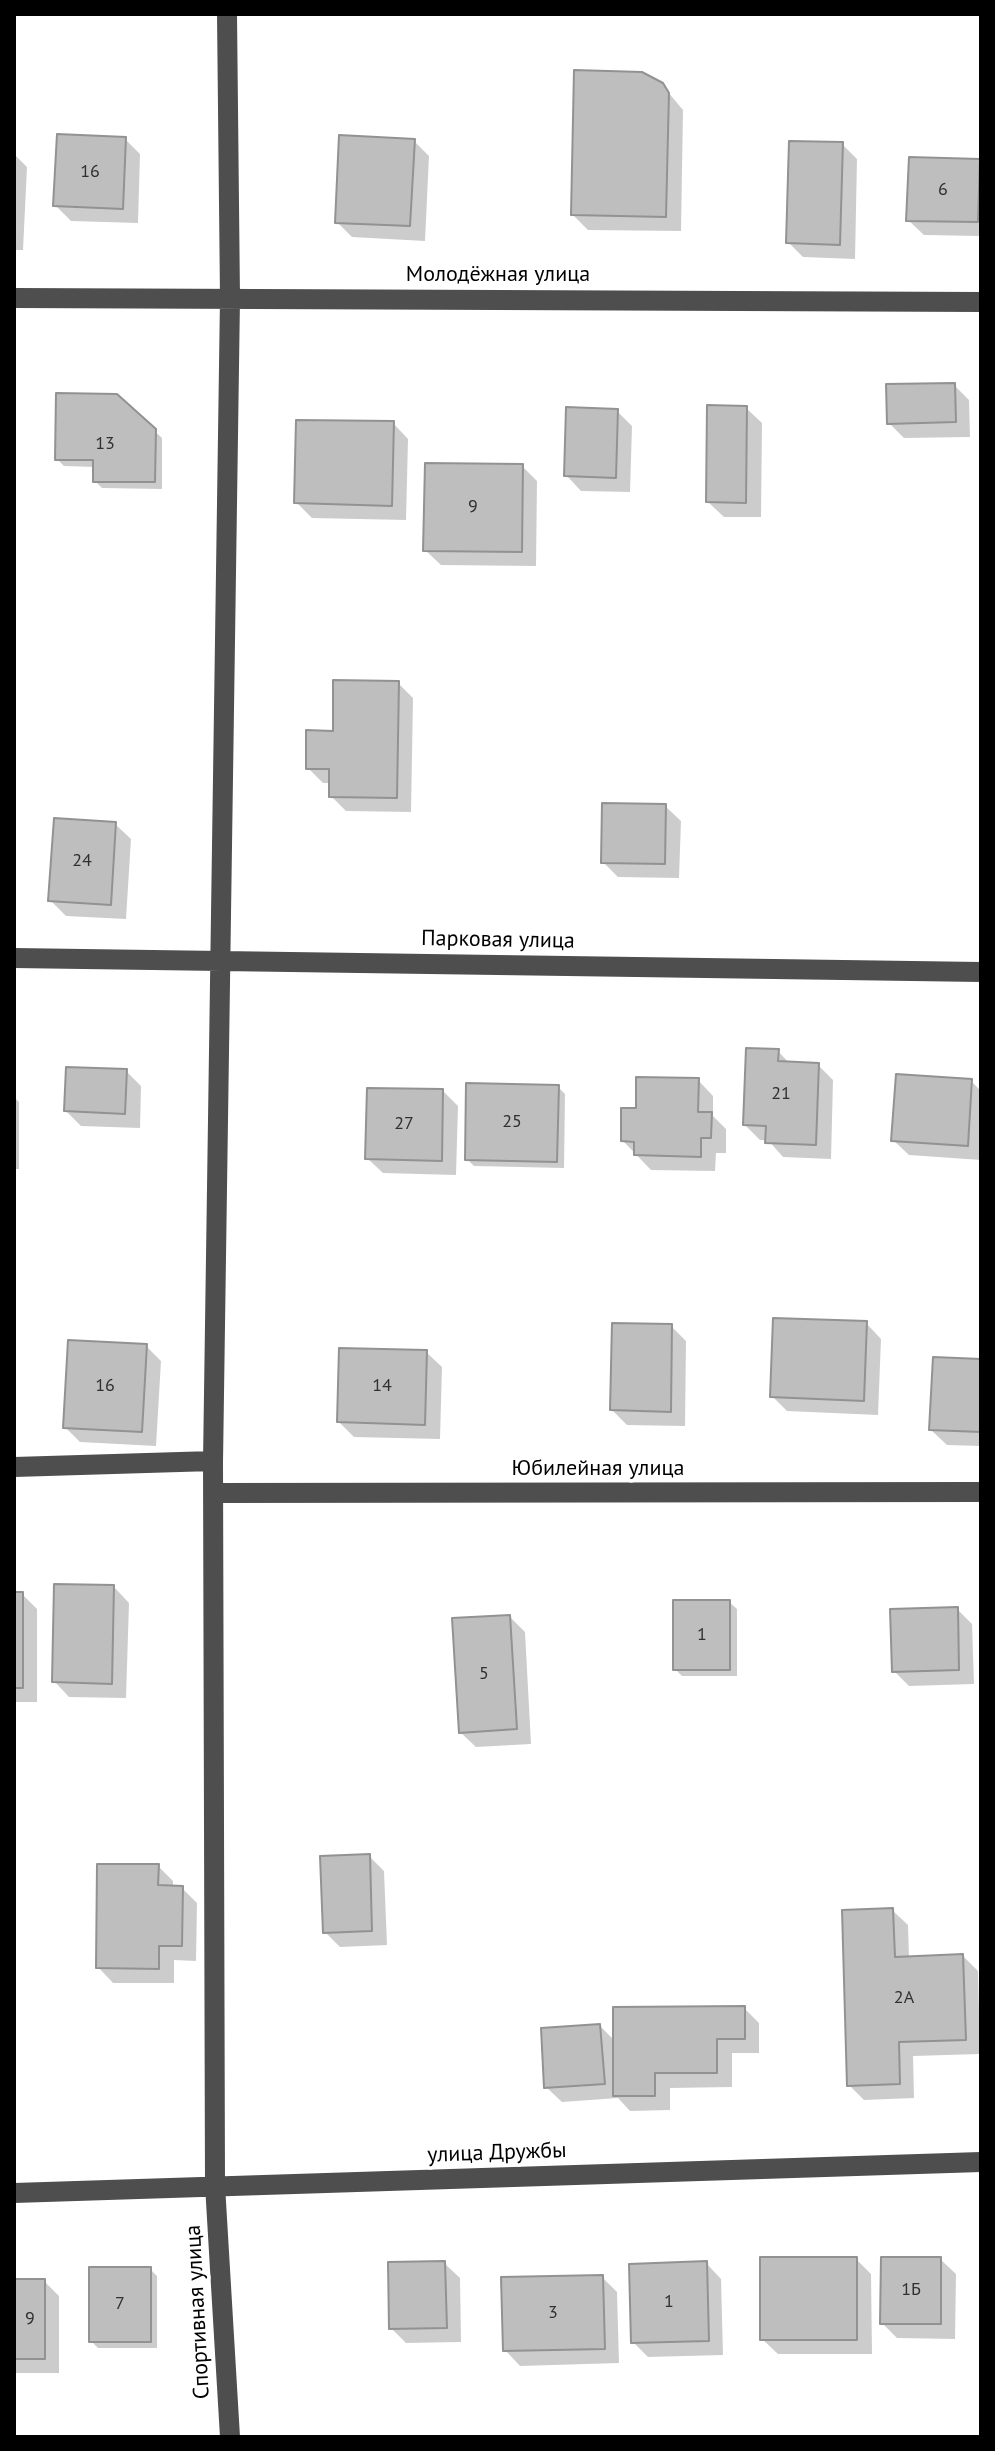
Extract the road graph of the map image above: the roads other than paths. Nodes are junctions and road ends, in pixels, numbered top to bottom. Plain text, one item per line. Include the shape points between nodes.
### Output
1 (227, 14) edge
2 (14, 298) edge
3 (230, 298) junction
4 (981, 302) edge
5 (14, 958) edge
6 (220, 960) junction
7 (981, 972) edge
8 (213, 1461) junction
9 (14, 1467) edge
10 (981, 1492) edge
11 (214, 1493) junction
12 (981, 2162) edge
13 (215, 2185) junction
14 (14, 2193) edge
15 (230, 2437) edge

1 - 3 street, Спортивная улица
2 - 3 street, Молодёжная улица
3 - 4 street, Молодёжная улица
3 - 6 street, Спортивная улица
5 - 6 street, Парковая улица
6 - 7 street, Парковая улица
6 - 8 street, Спортивная улица
8 - 9 street
8 - 11 street, Спортивная улица
10 - 11 street, Юбилейная улица
11 - 13 street, Спортивная улица
12 - 13 street, улица Дружбы
13 - 14 street, улица Дружбы
13 - 15 street, Спортивная улица

